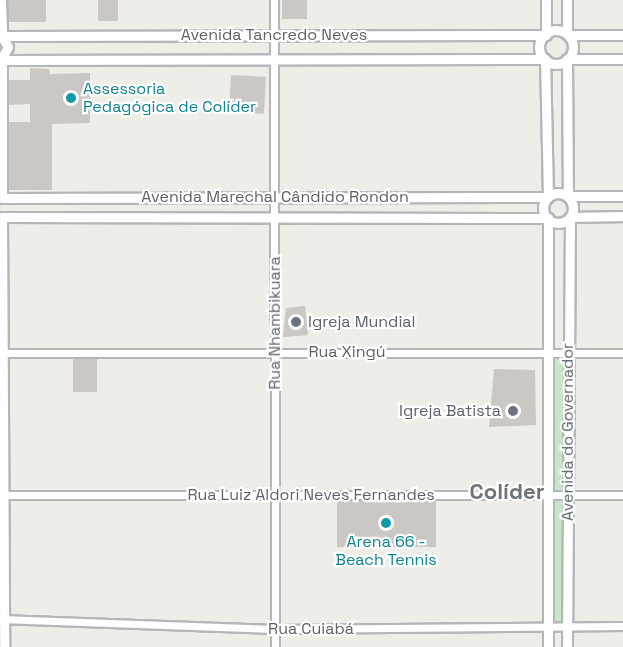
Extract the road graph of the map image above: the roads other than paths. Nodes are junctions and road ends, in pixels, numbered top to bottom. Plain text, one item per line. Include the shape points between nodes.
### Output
1 (1, 0) edge
2 (274, 0) edge
3 (546, 0) edge
4 (567, 0) edge
5 (546, 34) junction
6 (1, 35) edge
7 (568, 35) junction
8 (623, 35) edge
9 (274, 36) junction
10 (545, 59) junction
11 (623, 59) edge
12 (1, 60) edge
13 (567, 60) junction
14 (274, 62) junction
15 (275, 196) junction
16 (568, 196) junction
17 (623, 196) edge
18 (1, 197) edge
19 (548, 197) junction
20 (623, 216) edge
21 (570, 217) junction
22 (1, 218) edge
23 (275, 218) junction
24 (548, 218) junction
25 (275, 352) junction
26 (1, 353) edge
27 (547, 353) junction
28 (568, 353) junction
29 (623, 353) edge
30 (1, 495) edge
31 (276, 495) junction
32 (547, 495) junction
33 (568, 495) junction
34 (623, 495) edge
35 (2, 619) edge
36 (623, 626) edge
37 (548, 628) junction
38 (567, 628) junction
39 (276, 629) junction
40 (4, 647) edge
41 (275, 647) edge
42 (548, 647) edge
43 (567, 647) edge

1 - 6 street
2 - 9 street, Rua Nhambikuara
3 - 5 street
4 - 7 street
5 - 7 street via 557,30
5 - 9 street, Avenida Tancredo Neves
5 - 10 street via 540,49
6 - 9 street, Avenida Tancredo Neves
6 - 12 street via 8,47
7 - 8 street
7 - 13 street via 573,50
9 - 14 street, Rua Nhambikuara
10 - 13 street via 558,64
10 - 14 street, Avenida Tancredo Neves
10 - 19 street
11 - 13 street
12 - 14 street, Avenida Tancredo Neves
12 - 18 street
13 - 16 street
14 - 15 street, Rua Nhambikuara
15 - 18 street, Avenida Marechal Cândido Rondon
15 - 19 street, Avenida Marechal Cândido Rondon
15 - 23 street, Rua Nhambikuara
16 - 17 street
16 - 19 street via 560,193
16 - 21 street via 573,204
18 - 22 street via 6,205
19 - 24 street via 543,205
20 - 21 street
21 - 24 street via 562,222
21 - 28 street, Avenida do Governador
22 - 23 street, Avenida Marechal Cândido Rondon
22 - 26 street
23 - 24 street, Avenida Marechal Cândido Rondon
23 - 25 street, Rua Nhambikuara
24 - 27 street, Avenida do Governador
25 - 26 street, Rua Xingú
25 - 27 street, Rua Xingú
25 - 31 street, Rua Nhambikuara
26 - 30 street
27 - 28 street, Rua Xingú
27 - 32 street, Avenida do Governador
28 - 29 street, Rua Xingú
28 - 33 street, Avenida do Governador
30 - 31 street, Rua Luiz Aldori Neves Fernandes
30 - 35 street
31 - 32 street, Rua Luiz Aldori Neves Fernandes
31 - 39 street, Rua Nhambikuara
32 - 33 street, Rua Luiz Aldori Neves Fernandes
32 - 37 street, Avenida do Governador
33 - 34 street, Rua Luiz Aldori Neves Fernandes
33 - 38 street, Avenida do Governador
35 - 39 street, Rua Cuiabá
35 - 40 street
36 - 38 street, Rua Cuiabá
37 - 38 street, Rua Cuiabá
37 - 39 street, Rua Cuiabá
37 - 42 street, Avenida do Governador
38 - 43 street, Avenida do Governador
39 - 41 street, Rua Nhambikuara

